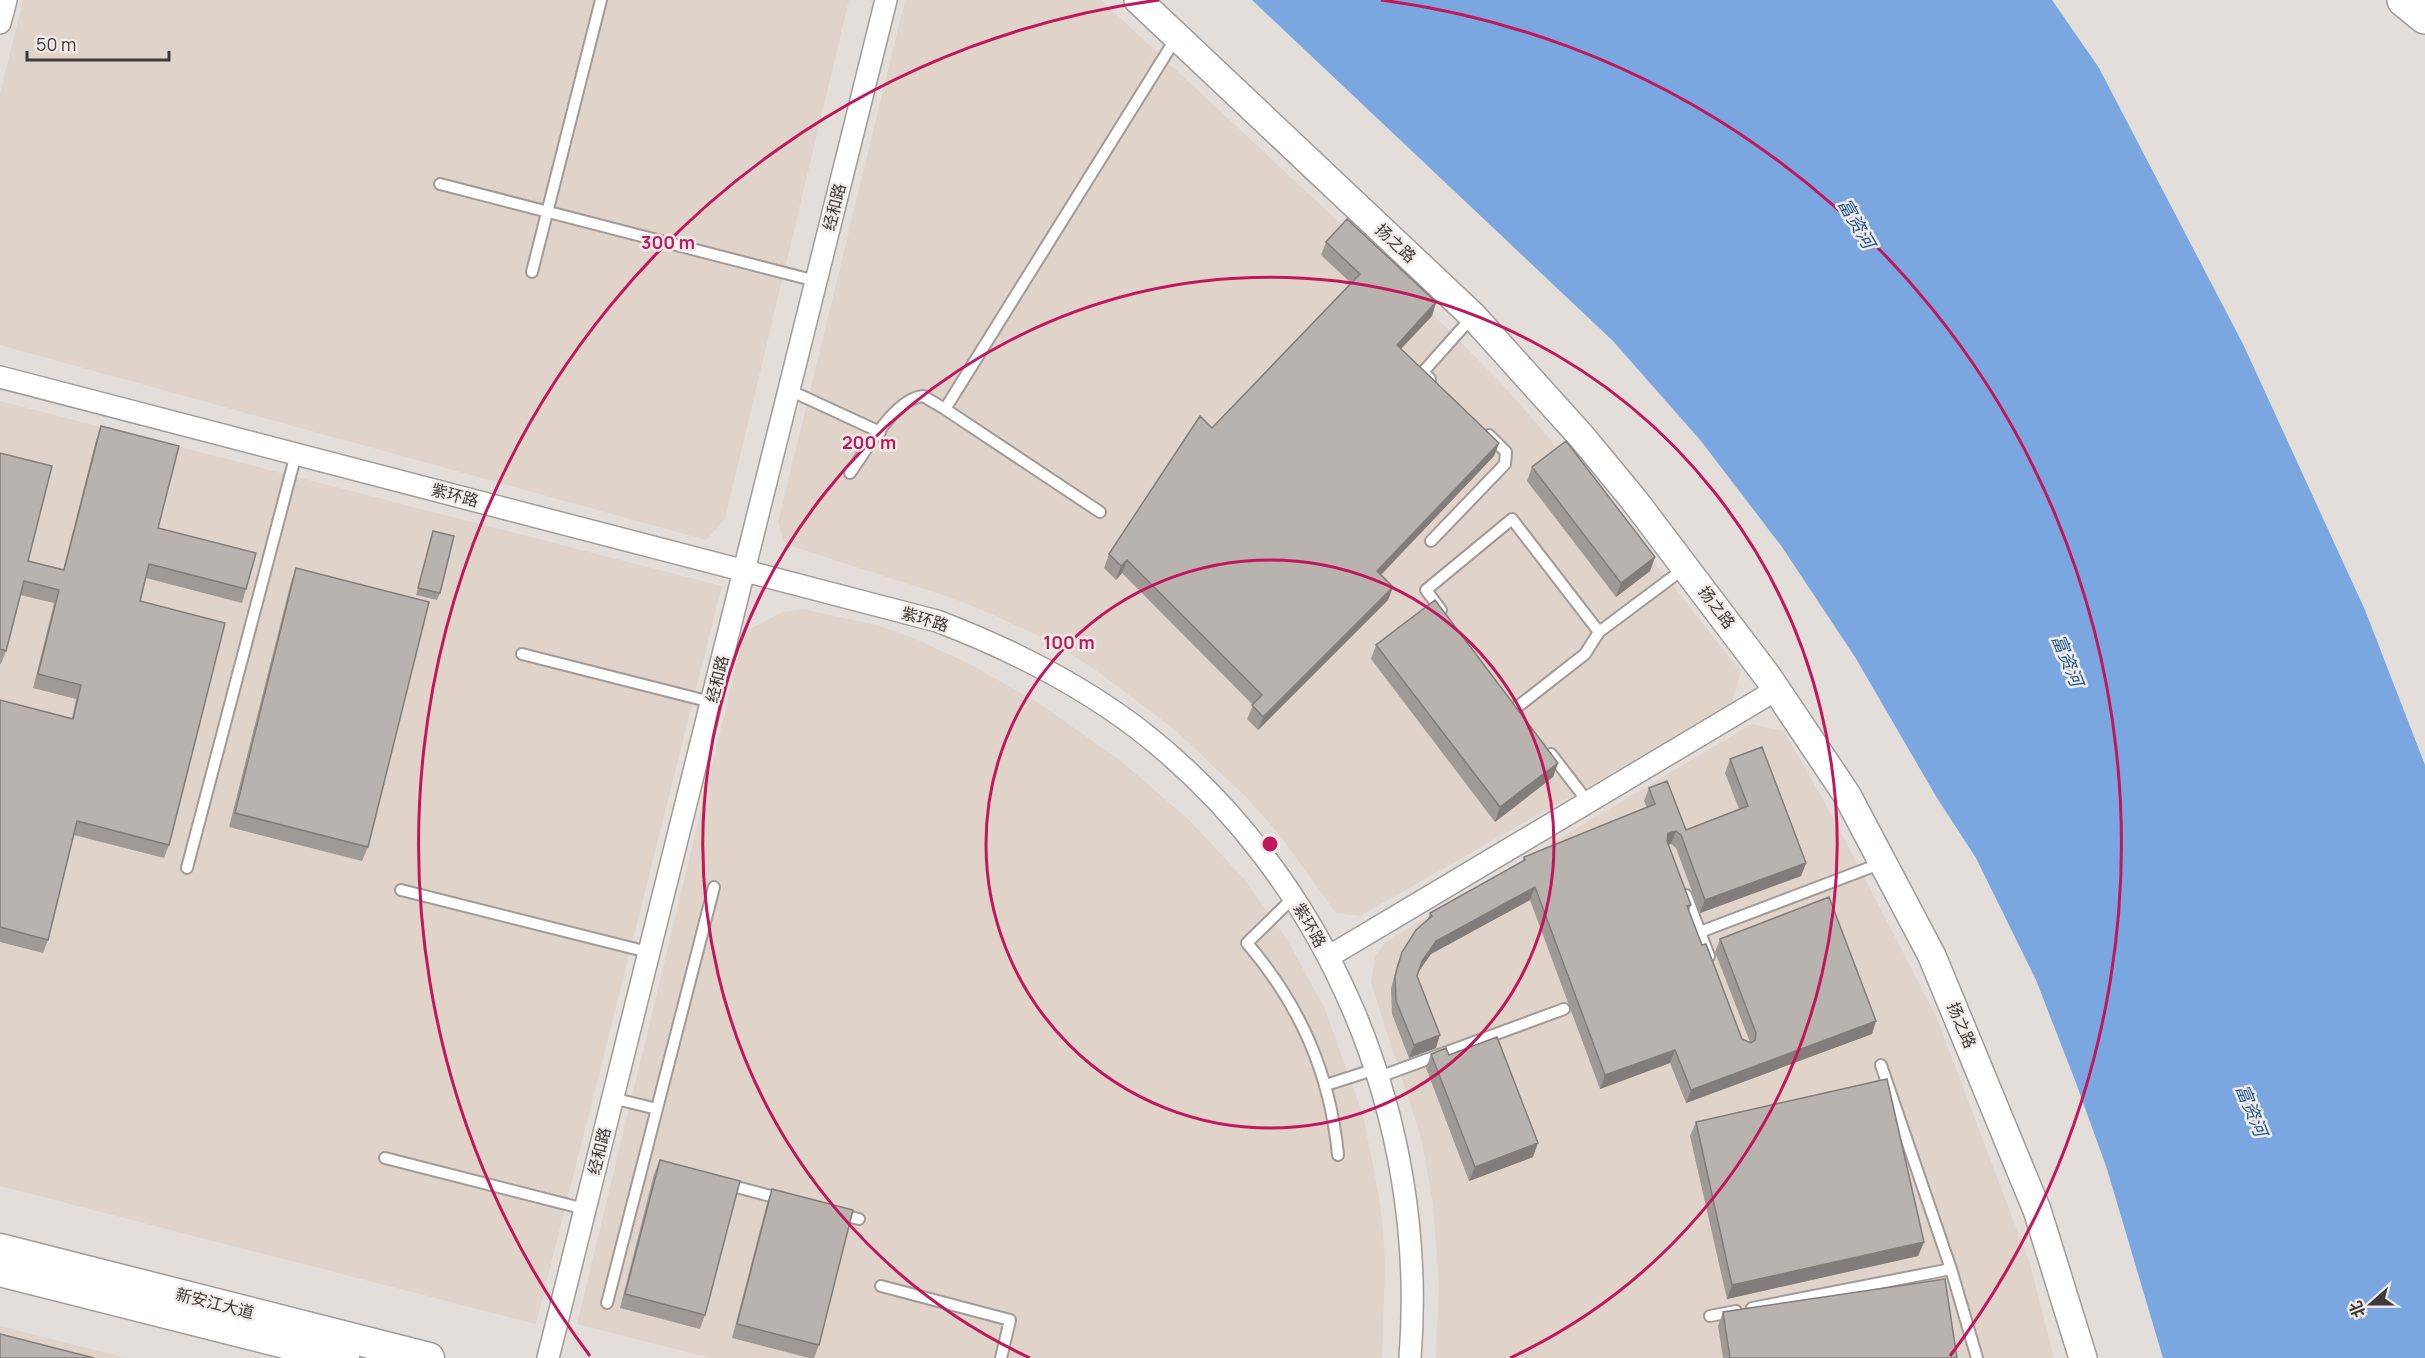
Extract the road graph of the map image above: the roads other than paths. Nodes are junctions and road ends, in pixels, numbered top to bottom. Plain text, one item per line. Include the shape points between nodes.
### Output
1 (6, 0) edge
2 (601, 0) edge
3 (886, 0) edge
4 (1138, 0) edge
5 (2404, 0) edge
6 (2425, 17) edge
7 (0, 23) edge
8 (1177, 37) junction
9 (440, 184) dead end
10 (548, 211) junction
11 (532, 272) dead end
12 (816, 281) junction
13 (1473, 316) junction
14 (0, 376) edge
15 (1440, 388) edge
16 (789, 390) junction
17 (945, 409) junction
18 (1482, 429) edge
19 (880, 432) junction
20 (296, 454) junction
21 (850, 473) dead end
22 (1100, 512) dead end
23 (1431, 541) dead end
24 (1686, 567) junction
25 (744, 571) junction
26 (1447, 617) edge
27 (1599, 632) junction
28 (522, 654) dead end
29 (1776, 690) junction
30 (711, 702) junction
31 (1523, 718) edge
32 (1545, 746) edge
33 (1588, 802) junction
34 (1884, 862) junction
35 (187, 868) dead end
36 (1680, 882) edge
37 (714, 887) dead end
38 (401, 890) dead end
39 (1293, 897) junction
40 (1700, 932) junction
41 (648, 952) junction
42 (1328, 957) junction
43 (1712, 964) edge
44 (1564, 1009) dead end
45 (1881, 1065) dead end
46 (1378, 1073) junction
47 (1326, 1085) junction
48 (612, 1098) junction
49 (657, 1110) junction
50 (1338, 1155) dead end
51 (385, 1158) dead end
52 (643, 1163) junction
53 (655, 1166) dead end
54 (711, 1181) edge
55 (791, 1201) edge
56 (585, 1209) junction
57 (825, 1210) edge
58 (859, 1219) dead end
59 (0, 1249) edge
60 (1951, 1269) junction
61 (0, 1271) edge
62 (881, 1286) dead end
63 (607, 1303) dead end
64 (1710, 1316) dead end
65 (344, 1358) edge
66 (429, 1358) edge
67 (548, 1358) edge
68 (1001, 1358) edge
69 (1410, 1358) edge
70 (1977, 1358) edge
71 (2083, 1358) edge

1 - 7 street
2 - 10 lane
3 - 12 street, 经和路
4 - 8 street, 扬之路
5 - 6 highway
8 - 13 street, 扬之路
8 - 17 lane
9 - 10 lane
10 - 11 lane
10 - 12 lane
12 - 16 street, 经和路
13 - 15 lane via 1422,372
13 - 24 street, 扬之路 via 1582,438
14 - 20 street, 紫环路
16 - 19 lane
16 - 25 street, 经和路
17 - 19 lane via 923,396 915,397 901,405
17 - 22 lane
18 - 23 lane via 1504,448 1507,461
19 - 21 lane
20 - 25 street, 紫环路
20 - 35 lane
24 - 27 lane
24 - 29 street, 扬之路
25 - 30 street, 经和路
25 - 39 street, 紫环路 via 937,621 1012,652 1064,680 1136,728 1202,784 1250,838
26 - 27 lane via 1426,590 1512,519
27 - 31 lane via 1585,654 1513,704
28 - 30 lane
29 - 33 street
29 - 34 street, 扬之路 via 1847,795
30 - 41 street, 经和路
32 - 33 lane
33 - 42 street
34 - 40 lane
34 - 71 street, 扬之路 via 1932,956 2013,1149 2058,1272
36 - 40 lane
37 - 49 lane
38 - 41 lane
39 - 42 street, 紫环路
39 - 47 lane via 1247,943 1295,1009
40 - 43 lane
41 - 48 street, 经和路
42 - 46 street, 紫环路 via 1356,1013
44 - 46 lane
45 - 60 lane
46 - 47 lane
46 - 69 street, 紫环路 via 1398,1148 1408,1211 1413,1283
47 - 50 lane
48 - 49 lane
48 - 56 street, 经和路
49 - 52 lane
51 - 56 lane
52 - 53 lane
52 - 63 lane
54 - 55 lane
56 - 67 street, 经和路
57 - 58 lane
59 - 66 main road, 新安江大道
60 - 64 lane
60 - 70 lane
61 - 65 main road, 新安江大道
62 - 68 lane via 1010,1320

